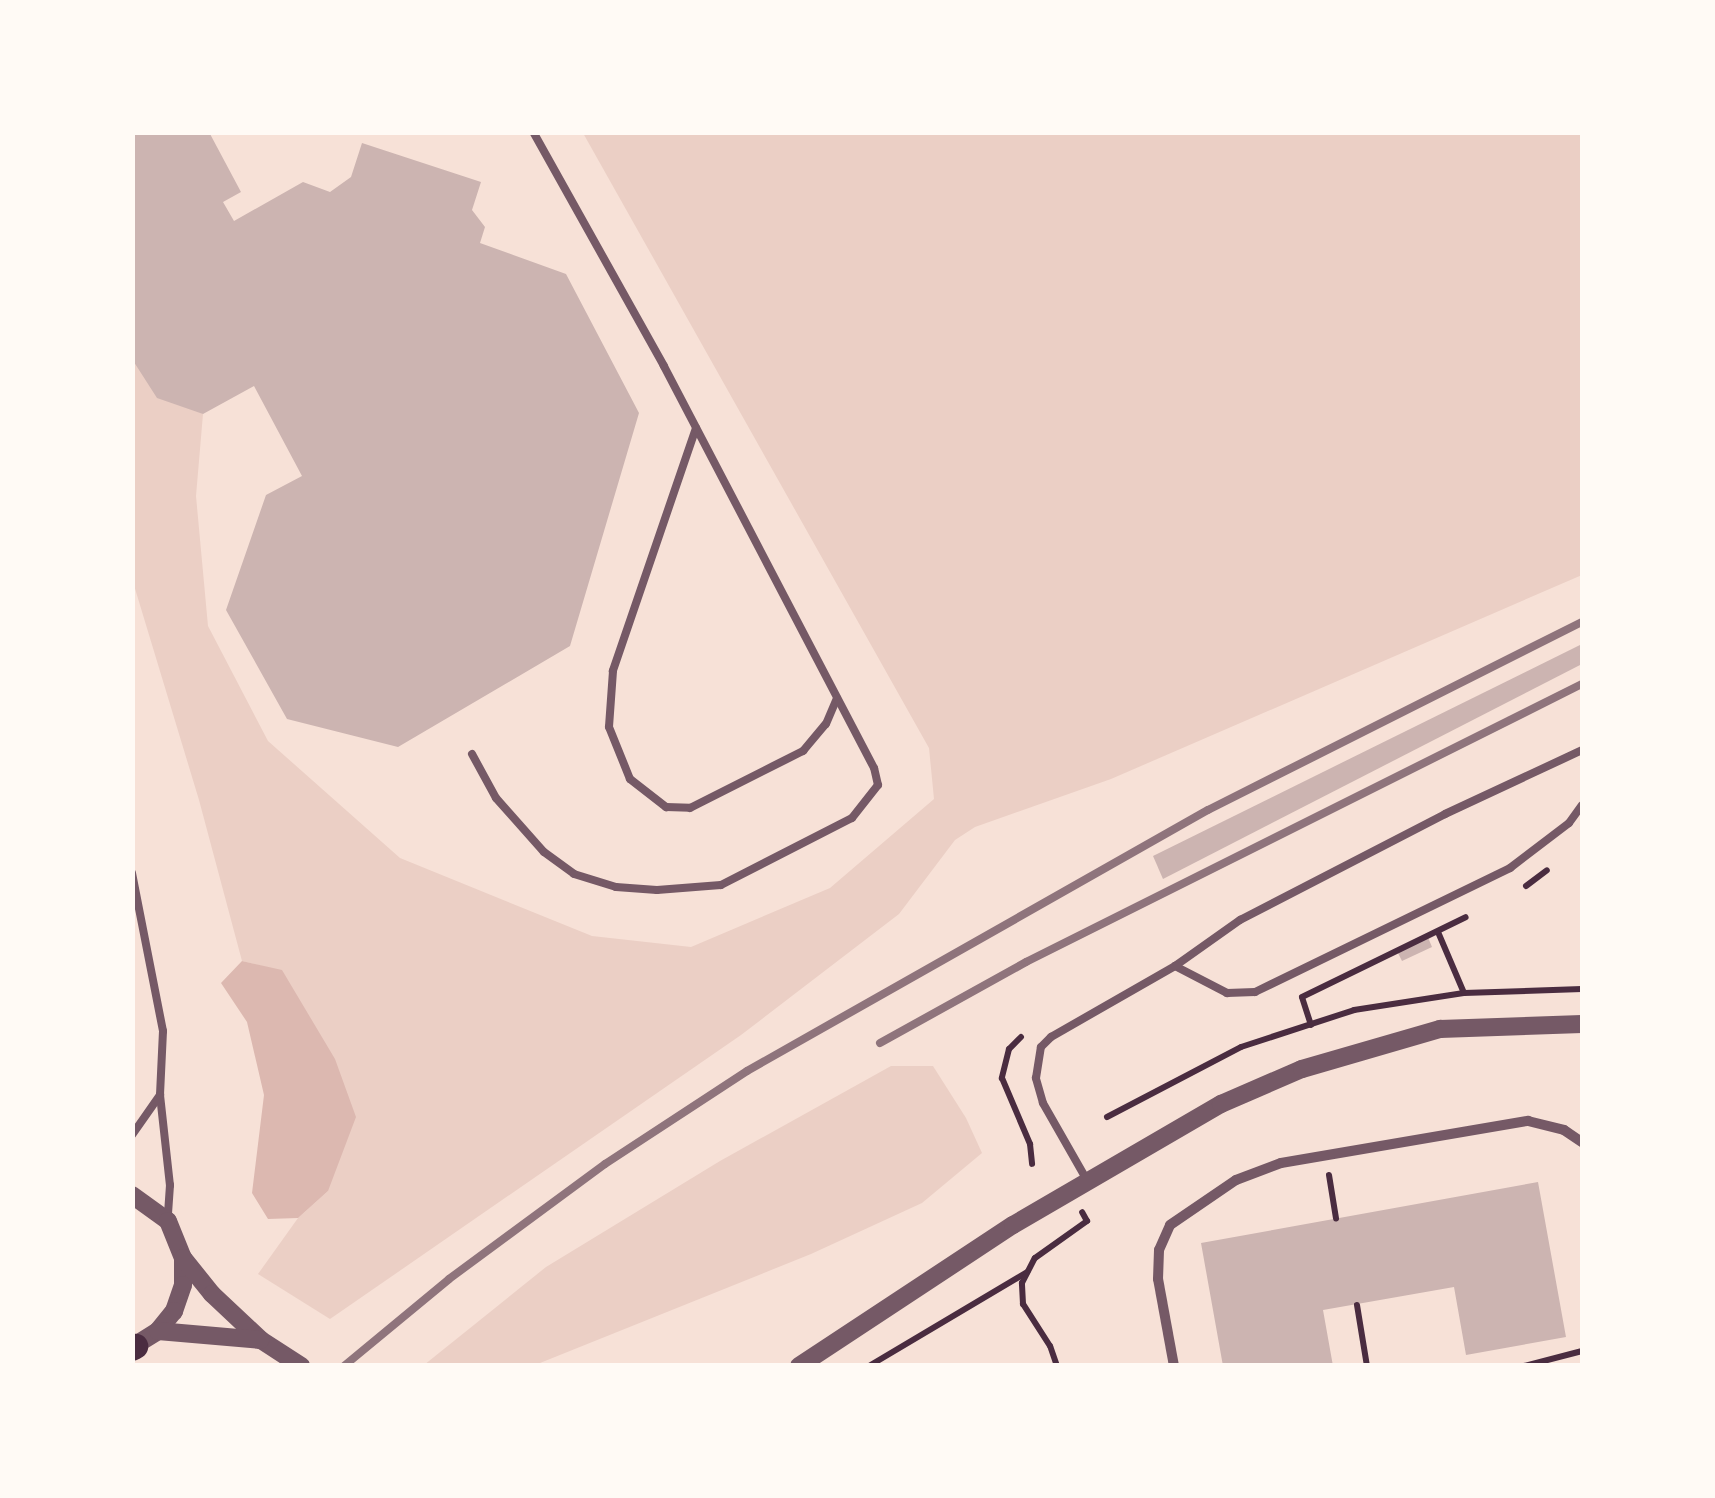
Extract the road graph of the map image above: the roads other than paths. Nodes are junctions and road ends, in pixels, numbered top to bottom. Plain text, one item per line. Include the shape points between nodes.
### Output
1 (534, 132) edge
2 (696, 428) junction
3 (837, 698) junction
4 (1582, 750) edge
5 (472, 754) dead end
6 (1582, 805) edge
7 (132, 873) edge
8 (1175, 966) junction
9 (1582, 1024) edge
10 (160, 1095) junction
11 (132, 1135) edge
12 (1582, 1142) edge
13 (1088, 1182) junction
14 (132, 1195) edge
15 (168, 1222) junction
16 (183, 1258) junction
17 (158, 1331) junction
18 (261, 1340) junction
19 (133, 1347) edge
20 (301, 1366) edge
21 (799, 1366) edge
22 (1174, 1366) edge

1 - 2 lane
2 - 3 lane
2 - 3 lane via 613,671 609,727 630,778 666,806 690,808 803,751
3 - 5 lane via 874,768 878,786 869,801 852,818 722,885 616,888 574,874 516,826
4 - 8 lane via 1240,920
6 - 8 lane via 1510,868 1255,992 1227,993
7 - 10 lane via 163,1031
8 - 13 lane via 1042,1046 1036,1078 1043,1103
9 - 13 street via 1440,1029 1302,1069 1221,1104
10 - 11 lane
10 - 15 lane
12 - 22 street via 1528,1121 1281,1163 1236,1180 1170,1225 1159,1250
13 - 21 street
14 - 15 street
15 - 16 street
16 - 17 street via 183,1285
16 - 18 street
17 - 18 street
17 - 19 street
18 - 20 street

